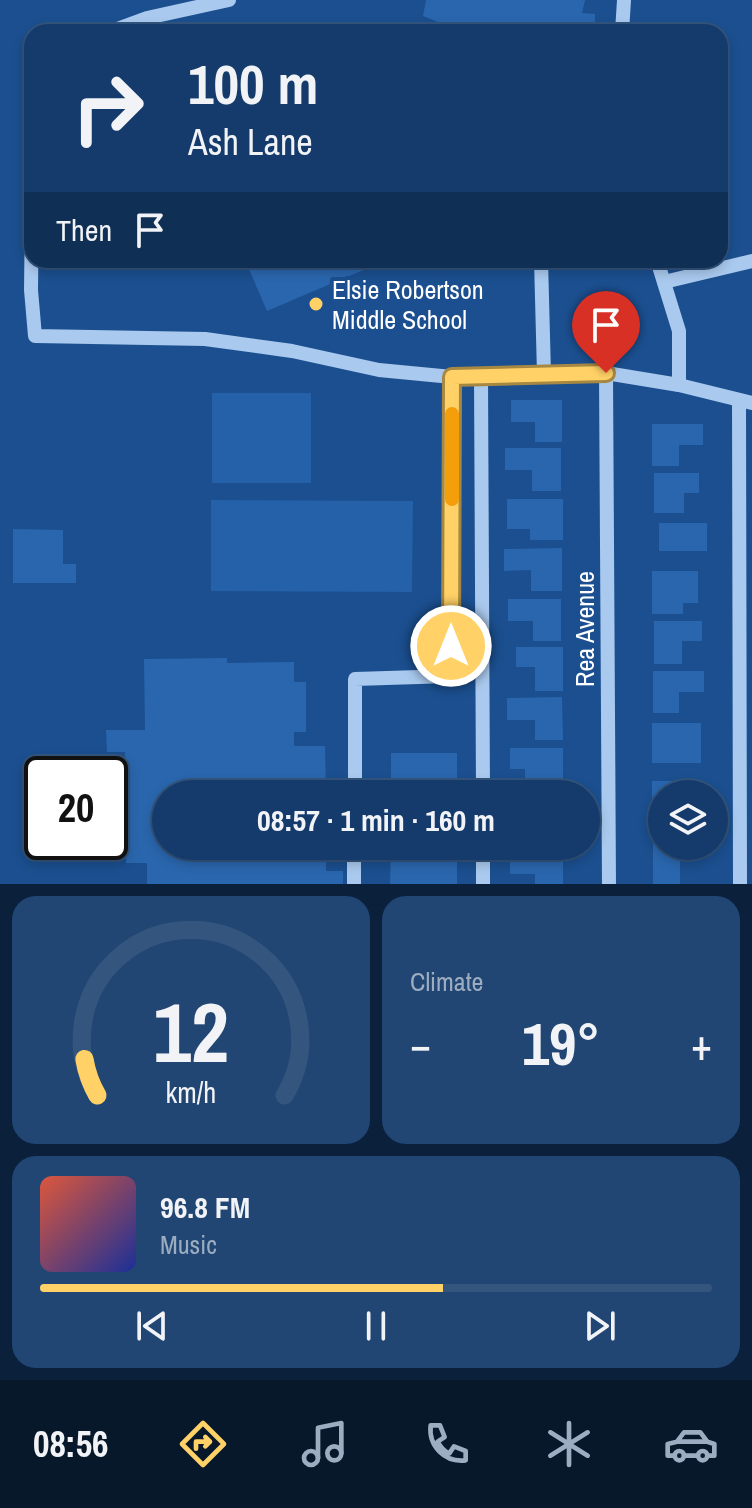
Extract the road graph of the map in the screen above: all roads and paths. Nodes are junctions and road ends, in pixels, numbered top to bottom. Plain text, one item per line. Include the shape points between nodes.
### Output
1 (229, 0) edge
2 (624, 0) edge
3 (131, 24) edge
4 (622, 24) edge
5 (752, 261) edge
6 (728, 267) edge
7 (31, 268) edge
8 (541, 268) edge
9 (660, 268) edge
10 (723, 268) edge
11 (664, 282) junction
12 (606, 373) junction
13 (544, 374) junction
14 (481, 376) junction
15 (452, 377) junction
16 (679, 385) junction
17 (745, 401) edge
18 (355, 780) edge
19 (483, 780) edge
20 (354, 860) edge
21 (483, 860) edge
22 (354, 884) edge
23 (483, 884) edge
24 (609, 884) edge
25 (740, 884) edge

1 - 3 street
2 - 4 street
5 - 6 street
7 - 15 street via 35,336 205,339 379,370
8 - 13 street
9 - 11 street
10 - 11 street
11 - 16 street via 679,331
12 - 13 street
12 - 16 street
12 - 24 street, Rea Avenue
13 - 14 street
14 - 15 street
14 - 19 street
15 - 18 street via 451,676 355,679
16 - 17 street
17 - 25 street
20 - 22 street
21 - 23 street

